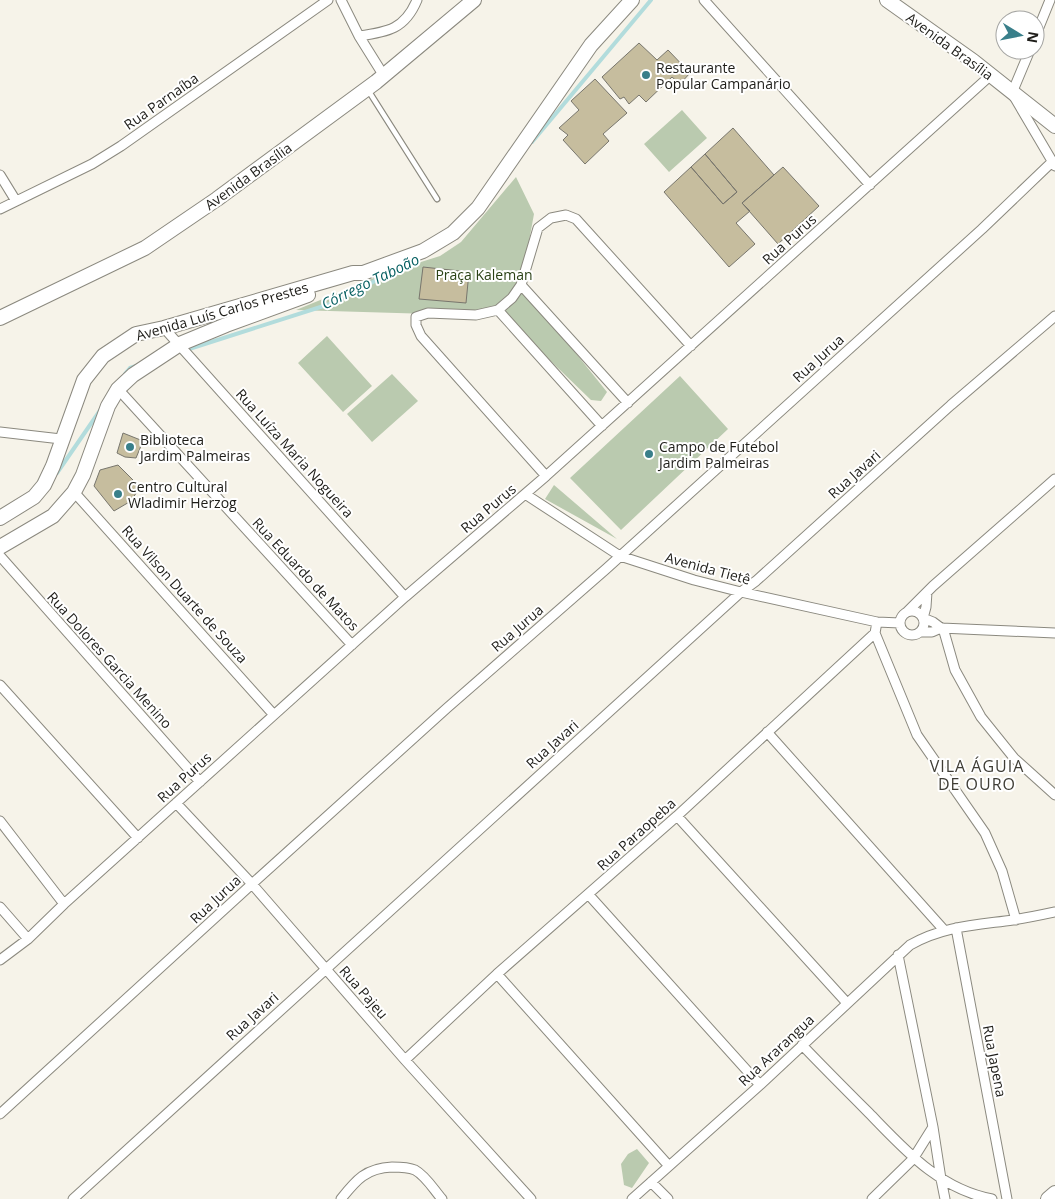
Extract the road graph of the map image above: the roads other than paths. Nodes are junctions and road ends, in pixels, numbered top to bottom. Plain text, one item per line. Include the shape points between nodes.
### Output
1 (328, 0) edge
2 (340, 0) edge
3 (417, 0) edge
4 (474, 0) edge
5 (632, 0) edge
6 (704, 0) edge
7 (887, 0) edge
8 (1050, 0) edge
9 (1045, 12) edge
10 (359, 36) junction
11 (1026, 60) edge
12 (991, 75) junction
13 (384, 76) junction
14 (367, 88) junction
15 (1012, 93) junction
16 (1055, 126) edge
17 (1053, 164) edge
18 (0, 175) edge
19 (870, 185) junction
20 (436, 199) dead end
21 (16, 201) junction
22 (0, 209) edge
23 (363, 273) junction
24 (521, 285) junction
25 (498, 310) junction
26 (1055, 316) edge
27 (0, 318) edge
28 (164, 328) junction
29 (180, 344) junction
30 (691, 346) junction
31 (118, 390) junction
32 (628, 403) junction
33 (602, 426) junction
34 (0, 432) edge
35 (61, 439) junction
36 (546, 476) junction
37 (1055, 479) edge
38 (74, 492) junction
39 (525, 494) junction
40 (0, 518) edge
41 (0, 547) edge
42 (0, 556) edge
43 (620, 556) junction
44 (741, 592) junction
45 (927, 592) junction
46 (405, 596) junction
47 (907, 612) junction
48 (923, 618) junction
49 (877, 622) junction
50 (900, 623) junction
51 (942, 628) junction
52 (920, 632) junction
53 (875, 633) junction
54 (1055, 633) edge
55 (352, 644) junction
56 (0, 685) edge
57 (274, 714) junction
58 (767, 732) junction
59 (200, 782) junction
60 (1055, 795) edge
61 (176, 803) junction
62 (677, 816) junction
63 (0, 822) edge
64 (138, 838) junction
65 (252, 884) junction
66 (588, 894) junction
67 (64, 904) junction
68 (0, 907) edge
69 (1055, 912) edge
70 (1016, 920) junction
71 (956, 928) junction
72 (944, 930) junction
73 (28, 939) junction
74 (898, 955) junction
75 (0, 960) edge
76 (325, 969) junction
77 (497, 974) junction
78 (848, 1003) junction
79 (802, 1045) junction
80 (405, 1060) junction
81 (760, 1085) junction
82 (0, 1114) edge
83 (933, 1127) junction
84 (913, 1159) junction
85 (668, 1166) junction
86 (941, 1179) junction
87 (651, 1182) junction
88 (73, 1199) edge
89 (340, 1199) edge
90 (442, 1199) edge
91 (531, 1199) edge
92 (632, 1199) edge
93 (668, 1199) edge
94 (872, 1199) edge
95 (945, 1199) edge
96 (992, 1199) edge
97 (1007, 1199) edge

1 - 21 street, Rua Parnaíba via 121,146
2 - 10 street
3 - 10 street via 406,20 392,30
4 - 13 street, Avenida Brasília
5 - 23 street, Avenida Luís Carlos Prestes via 591,45 478,208 453,233 423,251
6 - 19 street
7 - 12 street, Avenida Brasília
8 - 9 street
10 - 13 street
11 - 15 street
12 - 15 street, Avenida Brasília
12 - 19 street, Rua Purus
13 - 14 street, Avenida Brasília
14 - 20 lane
14 - 27 street, Avenida Brasília via 145,248
15 - 16 street, Avenida Brasília
15 - 17 street, Avenida Brasília
17 - 43 street, Rua Jurua
18 - 21 street
19 - 30 street, Rua Purus
21 - 22 street, Rua Parnaíba
23 - 28 street, Avenida Luís Carlos Prestes via 354,272
23 - 29 street, Avenida Luís Carlos Prestes via 354,280
24 - 25 street
24 - 30 street via 538,228 551,218 566,215 576,219
24 - 32 street
25 - 33 street
25 - 36 street via 476,315 428,313 416,317 416,325 421,336
26 - 44 street, Rua Javari
28 - 29 street, Rua Luíza Maria Nogueira
28 - 35 street, Avenida Luís Carlos Prestes via 136,334 102,356 84,380
29 - 31 street, Avenida Luís Carlos Prestes via 133,375
29 - 46 street, Rua Luíza Maria Nogueira
30 - 32 street, Rua Purus
31 - 38 street, Avenida Luís Carlos Prestes via 108,406
31 - 55 street, Rua Eduardo de Matos
32 - 33 street, Rua Purus
33 - 36 street, Rua Purus
34 - 35 street
35 - 40 street, Avenida Luís Carlos Prestes via 44,485 34,497
36 - 39 street, Rua Purus
37 - 45 street
38 - 41 street, Avenida Luís Carlos Prestes via 53,516
38 - 57 street, Rua Vilson Duarte de Souza
39 - 43 street, Avenida Tietê
39 - 46 street, Rua Purus
42 - 59 street, Rua Dolores Garcia Menino
43 - 44 street, Avenida Tietê
43 - 65 street, Rua Jurua
44 - 49 street, Avenida Tietê
44 - 76 street, Rua Javari
45 - 47 street
45 - 48 street
46 - 55 street, Rua Purus
47 - 48 street via 918,613
47 - 50 street
48 - 51 street
48 - 52 street via 924,626
49 - 50 street, Avenida Tietê
49 - 53 street
50 - 52 street via 902,630 909,635
51 - 52 street
51 - 54 street
51 - 60 street via 955,670 981,717 1014,758
53 - 58 street, Rua Paraopeba
53 - 70 street via 917,735 985,833 1002,872
55 - 57 street, Rua Purus
56 - 64 street
57 - 59 street, Rua Purus
58 - 62 street, Rua Paraopeba
58 - 72 street
59 - 61 street, Rua Purus
61 - 64 street, Rua Purus
61 - 65 street, Rua Pajeu
62 - 66 street, Rua Paraopeba
62 - 78 street
63 - 67 street
64 - 67 street, Rua Purus
65 - 76 street, Rua Pajeu
65 - 82 street, Rua Jurua
66 - 77 street, Rua Paraopeba
66 - 81 street
67 - 73 street, Rua Purus
68 - 73 street
69 - 70 street, Rua Ararangua
70 - 71 street, Rua Ararangua
71 - 72 street, Rua Ararangua
71 - 97 street, Rua Japena
72 - 74 street, Rua Ararangua via 926,936
73 - 75 street, Rua Purus
74 - 78 street, Rua Ararangua
74 - 83 street
76 - 80 street, Rua Pajeu
76 - 88 street, Rua Javari
77 - 80 street, Rua Paraopeba
77 - 85 street
78 - 79 street, Rua Ararangua
79 - 81 street, Rua Ararangua
79 - 84 street
80 - 91 street, Rua Pajeu
81 - 85 street, Rua Ararangua
83 - 84 street
83 - 86 street
84 - 86 street
84 - 94 street
85 - 87 street, Rua Ararangua
86 - 95 street
86 - 96 street via 964,1192
87 - 92 street, Rua Ararangua
87 - 93 street
89 - 90 street via 367,1172 402,1167 424,1177

